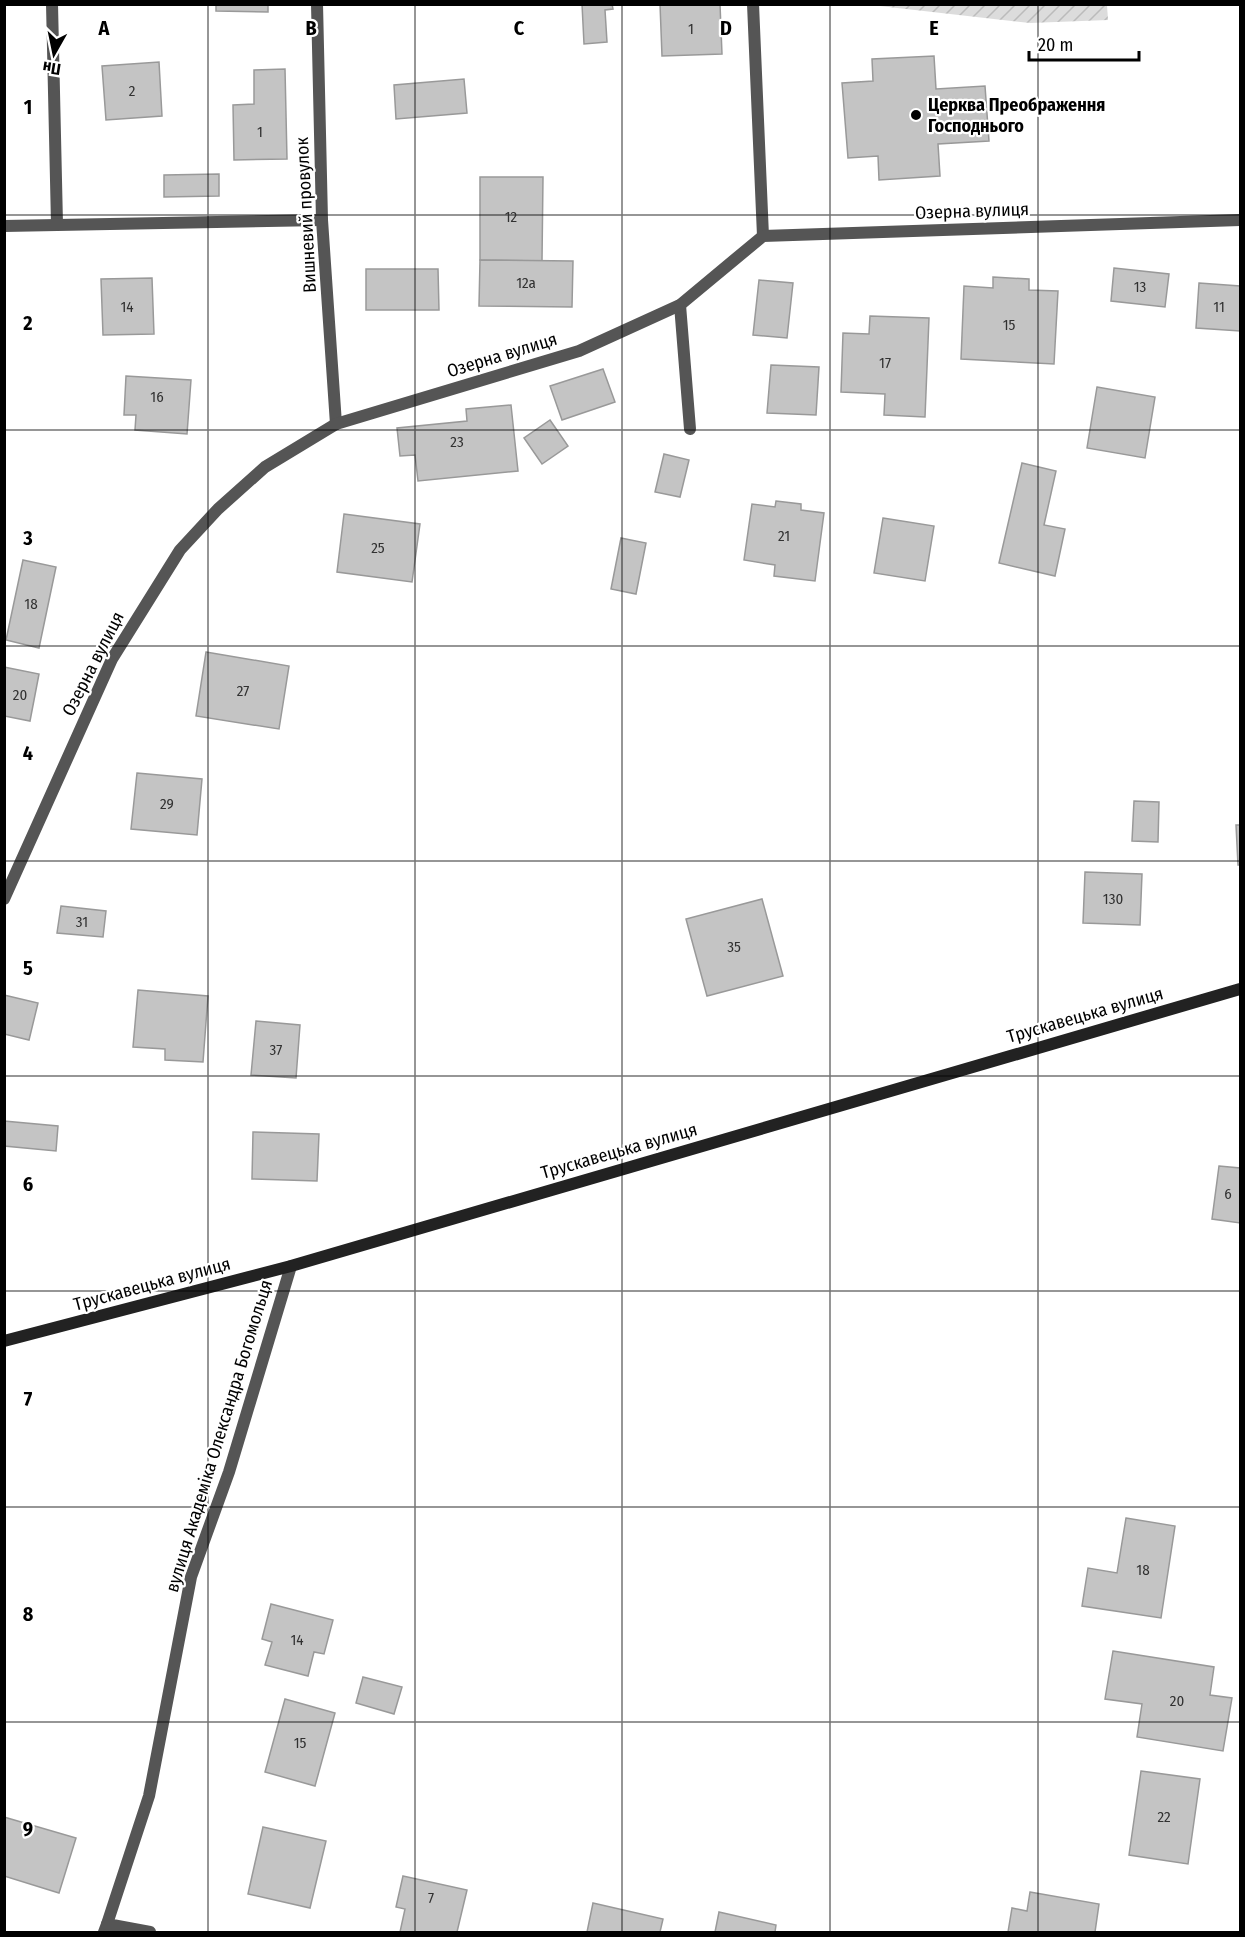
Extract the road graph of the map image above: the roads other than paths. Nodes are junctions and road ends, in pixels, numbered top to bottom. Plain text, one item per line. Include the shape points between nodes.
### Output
1 (52, 4) edge
2 (317, 4) edge
3 (753, 4) edge
4 (322, 220) junction
5 (1240, 220) edge
6 (57, 224) junction
7 (4, 226) edge
8 (763, 236) junction
9 (680, 305) junction
10 (336, 424) junction
11 (690, 429) dead end
12 (4, 899) edge
13 (1240, 989) edge
14 (291, 1266) junction
15 (4, 1341) edge
16 (105, 1928) edge
17 (150, 1932) edge

1 - 6 street
2 - 4 street, Вишневий провулок
3 - 8 street
4 - 6 street
4 - 10 street, Вишневий провулок
5 - 8 street, Озерна вулиця
6 - 7 street
8 - 9 street, Озерна вулиця
9 - 10 street, Озерна вулиця via 579,351
9 - 11 street
10 - 12 street, Озерна вулиця via 265,467 180,550 112,658
13 - 14 main road, Трускавецька вулиця
14 - 15 main road, Трускавецька вулиця
14 - 16 street, вулиця Академіка Олександра Богомольця via 230,1472 191,1577 149,1796
16 - 17 street, вулиця Академіка Олександра Богомольця

